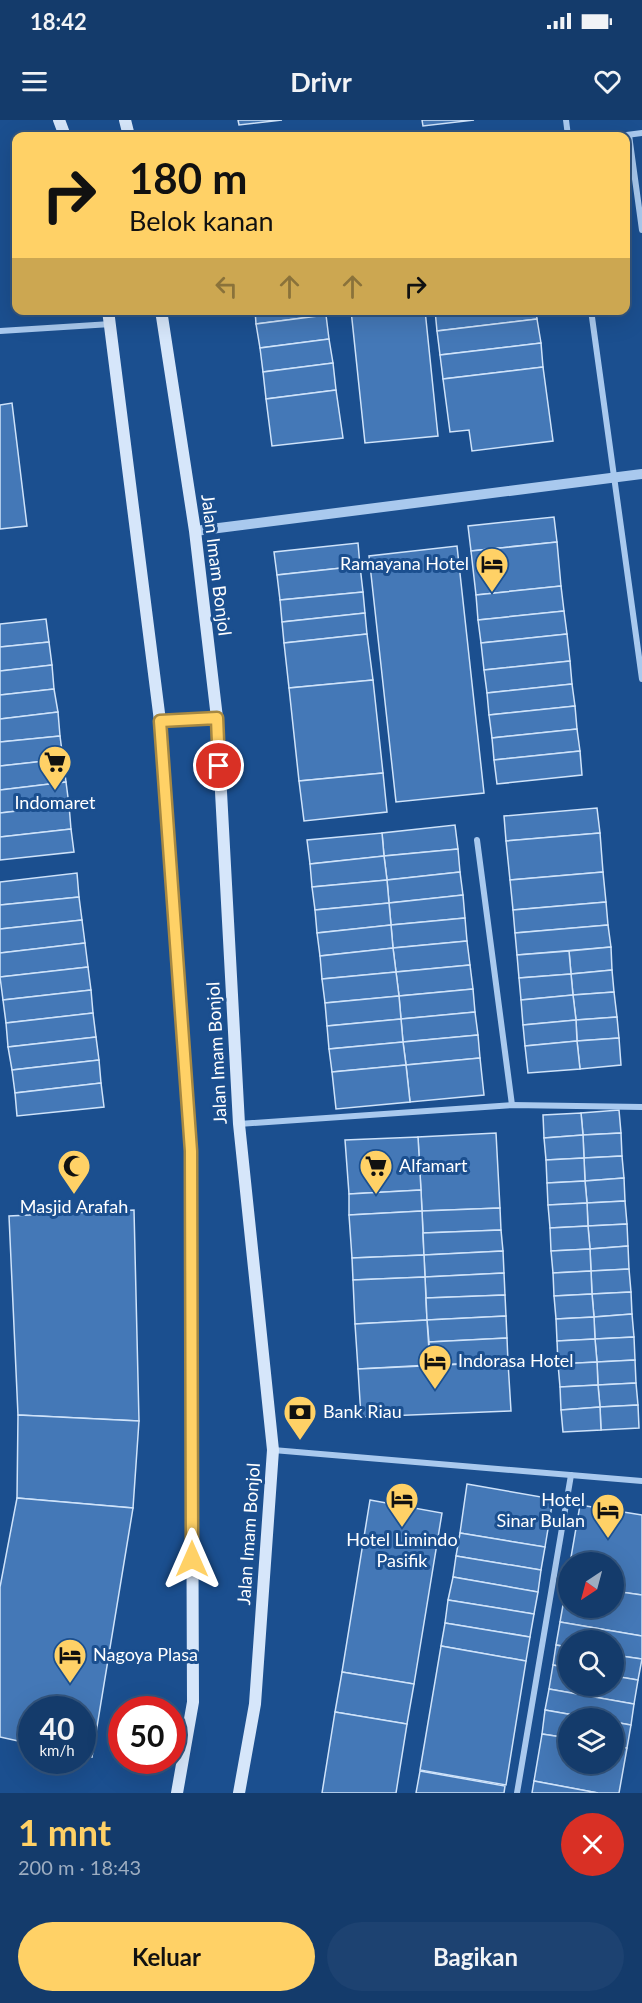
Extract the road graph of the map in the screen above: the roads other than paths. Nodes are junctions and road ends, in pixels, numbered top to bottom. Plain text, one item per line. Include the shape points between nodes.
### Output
1 (630, 142) edge
2 (642, 230) edge
3 (109, 315) edge
4 (162, 315) edge
5 (592, 315) edge
6 (111, 324) junction
7 (0, 331) edge
8 (642, 474) edge
9 (615, 477) junction
10 (195, 531) junction
11 (642, 679) edge
12 (217, 718) junction
13 (160, 721) junction
14 (477, 840) dead end
15 (512, 1105) junction
16 (642, 1107) edge
17 (239, 1124) junction
18 (273, 1450) junction
19 (571, 1475) junction
20 (642, 1481) edge
21 (177, 1793) edge
22 (239, 1793) edge
23 (517, 1793) edge

1 - 2 street
3 - 6 main road, Jalan Imam Bonjol
4 - 10 main road, Jalan Imam Bonjol
5 - 9 street
6 - 7 street
6 - 13 main road, Jalan Imam Bonjol
8 - 9 street
9 - 10 street
9 - 11 street
10 - 12 main road, Jalan Imam Bonjol
12 - 13 main road
12 - 17 main road, Jalan Imam Bonjol
13 - 21 main road, Jalan Imam Bonjol via 191,1151 193,1702
14 - 15 street
15 - 16 street
15 - 17 street
17 - 18 main road, Jalan Imam Bonjol
18 - 19 street
18 - 22 main road, Jalan Imam Bonjol via 255,1704
19 - 20 street
19 - 23 street

